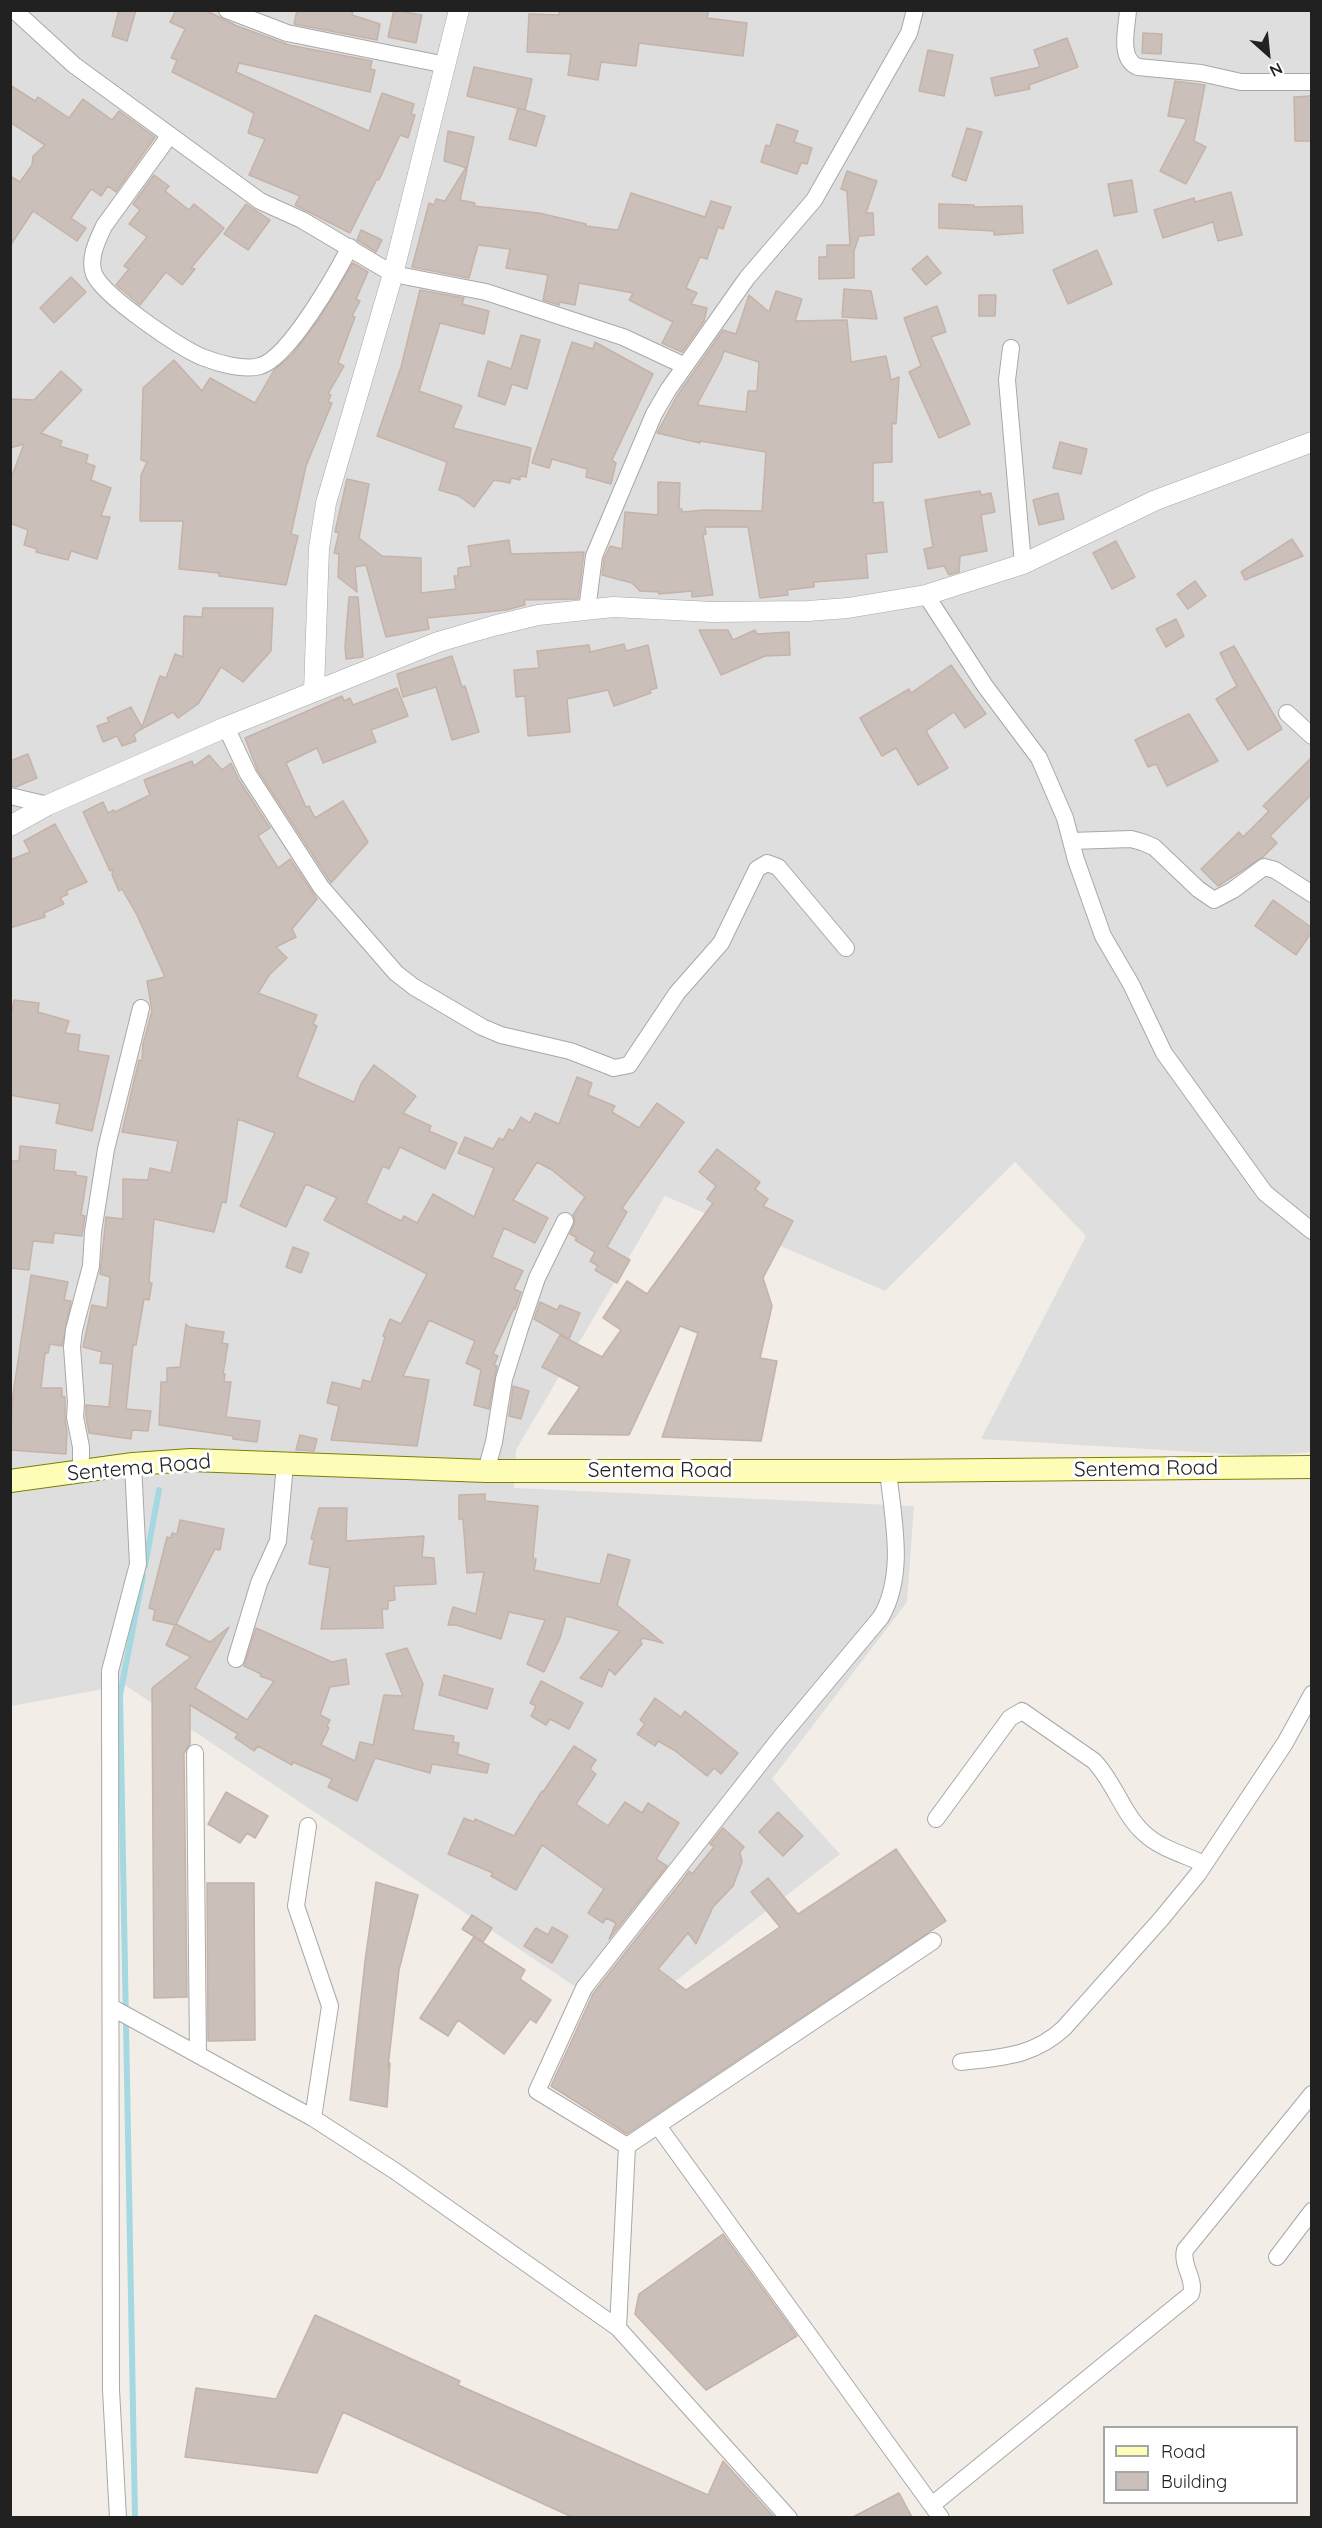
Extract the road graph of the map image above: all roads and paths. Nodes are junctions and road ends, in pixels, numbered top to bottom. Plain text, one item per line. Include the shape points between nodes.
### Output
1 (14, 10) edge
2 (227, 10) edge
3 (459, 10) edge
4 (915, 10) edge
5 (1128, 10) edge
6 (446, 65) junction
7 (1311, 82) edge
8 (170, 135) junction
9 (350, 247) junction
10 (393, 274) junction
11 (1011, 348) dead end
12 (683, 365) junction
13 (1311, 442) edge
14 (1023, 564) junction
15 (926, 595) junction
16 (587, 610) junction
17 (314, 691) junction
18 (1287, 713) dead end
19 (226, 727) junction
20 (1311, 736) edge
21 (10, 796) edge
22 (48, 805) junction
23 (10, 826) edge
24 (1071, 840) junction
25 (1311, 894) edge
26 (846, 948) dead end
27 (141, 1008) dead end
28 (565, 1221) dead end
29 (1311, 1231) edge
30 (133, 1464) junction
31 (285, 1464) junction
32 (1311, 1467) edge
33 (81, 1471) junction
34 (486, 1471) junction
35 (888, 1471) junction
36 (10, 1481) edge
37 (236, 1659) dead end
38 (1311, 1694) edge
39 (195, 1753) dead end
40 (936, 1819) dead end
41 (308, 1826) dead end
42 (1204, 1864) junction
43 (933, 1941) dead end
44 (116, 2010) junction
45 (198, 2055) junction
46 (961, 2062) dead end
47 (1311, 2094) edge
48 (313, 2118) junction
49 (658, 2126) junction
50 (627, 2146) junction
51 (1311, 2211) edge
52 (1277, 2257) dead end
53 (618, 2328) junction
54 (937, 2511) edge
55 (118, 2517) edge
56 (789, 2517) edge

1 - 8 street via 74,65
2 - 6 street via 287,33
3 - 6 street
4 - 12 street via 909,33 814,200 747,278
5 - 7 street via 1126,54 1131,64 1241,82
6 - 10 street
8 - 9 street via 260,201
8 - 9 street via 104,226 97,242 93,271 101,286 126,307 182,345 218,362 250,367 266,364 323,298
9 - 10 street
10 - 12 street via 486,292 623,337
10 - 17 street via 326,503 319,548
11 - 14 street via 1007,380
12 - 16 street via 654,414 594,556
13 - 14 street via 1156,500
14 - 15 street
15 - 16 street via 808,611 612,607
15 - 24 street via 985,686 1039,758 1055,790
16 - 17 street via 538,615 438,642
17 - 19 street
18 - 20 street
19 - 22 street
19 - 26 street via 248,774 321,887 389,964 440,1004 501,1035 570,1051 614,1068 629,1065 677,993 721,943 757,869 767,863 778,867
21 - 22 street
22 - 23 street
24 - 25 street via 1142,842 1214,900 1264,867
24 - 29 street via 1103,936 1164,1053 1264,1193
27 - 33 street via 106,1149 91,1266 74,1330 75,1417
28 - 34 street via 537,1278 520,1328 504,1379
30 - 31 main road, Sentema Road via 191,1460
30 - 33 main road, Sentema Road
30 - 44 street via 138,1564 110,1671
31 - 34 main road, Sentema Road
31 - 37 street via 278,1541 259,1583
32 - 35 main road, Sentema Road
33 - 36 main road, Sentema Road
34 - 35 main road, Sentema Road
35 - 50 street via 896,1541 895,1583 888,1605 584,1988 537,2091
38 - 42 street via 1285,1743
39 - 45 street
40 - 42 street via 1010,1718 1022,1711 1094,1761 1144,1833
41 - 48 street via 296,1906 330,2006
42 - 46 street via 1162,1918 1050,2041 1014,2055
43 - 49 street
44 - 45 street
44 - 55 street via 111,2390
45 - 48 street
47 - 54 street via 1185,2250 1191,2294
48 - 53 street
49 - 50 street
49 - 54 street
50 - 53 street
51 - 52 street
53 - 56 street

